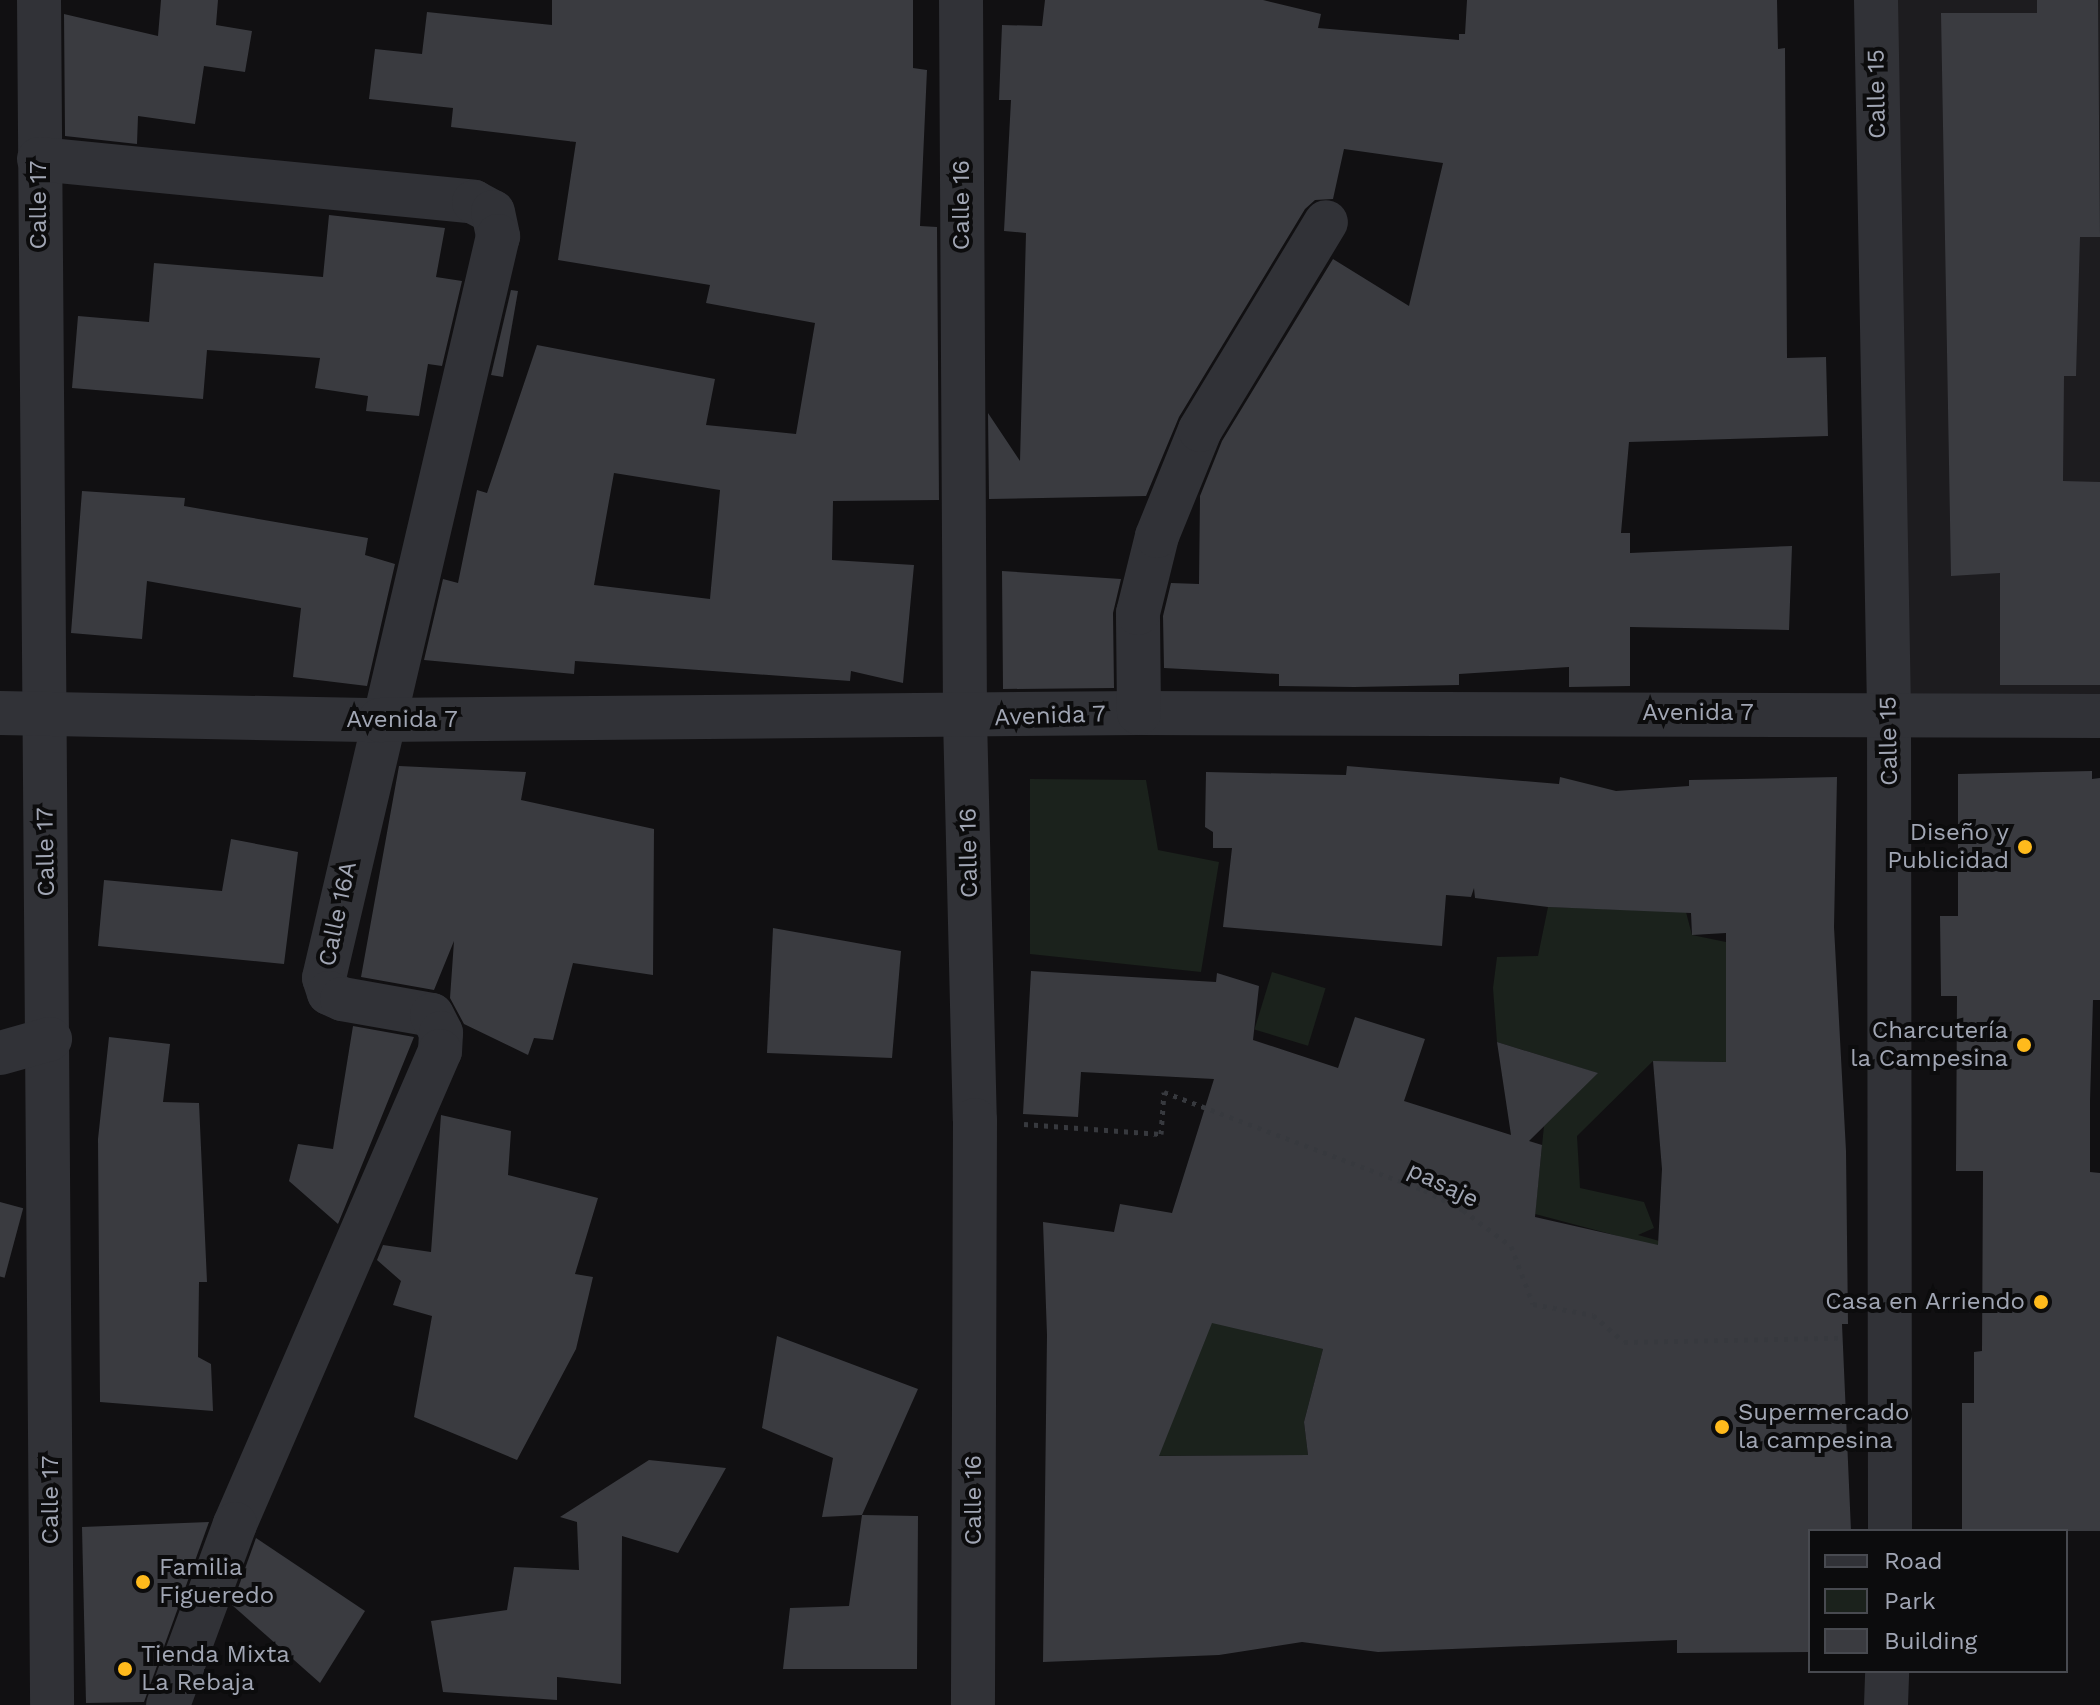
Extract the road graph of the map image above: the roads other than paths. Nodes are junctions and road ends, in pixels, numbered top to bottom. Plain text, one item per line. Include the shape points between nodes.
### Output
1 (39, 0) edge
2 (961, 0) edge
3 (1876, 0) edge
4 (39, 159) junction
5 (1326, 222) dead end
6 (1889, 712) junction
7 (0, 713) edge
8 (1139, 713) junction
9 (43, 716) junction
10 (2100, 716) edge
11 (965, 718) junction
12 (380, 720) junction
13 (50, 1039) junction
14 (0, 1053) edge
15 (1890, 1529) edge
16 (1887, 1673) edge
17 (52, 1705) edge
18 (168, 1705) edge
19 (973, 1705) edge
20 (1886, 1705) edge

1 - 4 street, Calle 17
2 - 11 street, Calle 16
3 - 6 street, Calle 15
4 - 9 street, Calle 17
4 - 12 street, Calle 16A via 474,202 493,212 498,236
5 - 8 street via 1200,430 1157,536 1138,613
6 - 8 street, Avenida 7
6 - 10 street, Avenida 7
6 - 15 street, Calle 15
7 - 9 street, Avenida 7
8 - 11 street, Avenida 7
9 - 12 street, Avenida 7
9 - 13 street, Calle 17
11 - 12 street, Avenida 7
11 - 19 street, Calle 16 via 975,1120
12 - 18 street, Calle 16A via 324,978 329,993 342,999 432,1015 441,1033 440,1051 235,1524
13 - 14 street
13 - 17 street, Calle 17
16 - 20 street

